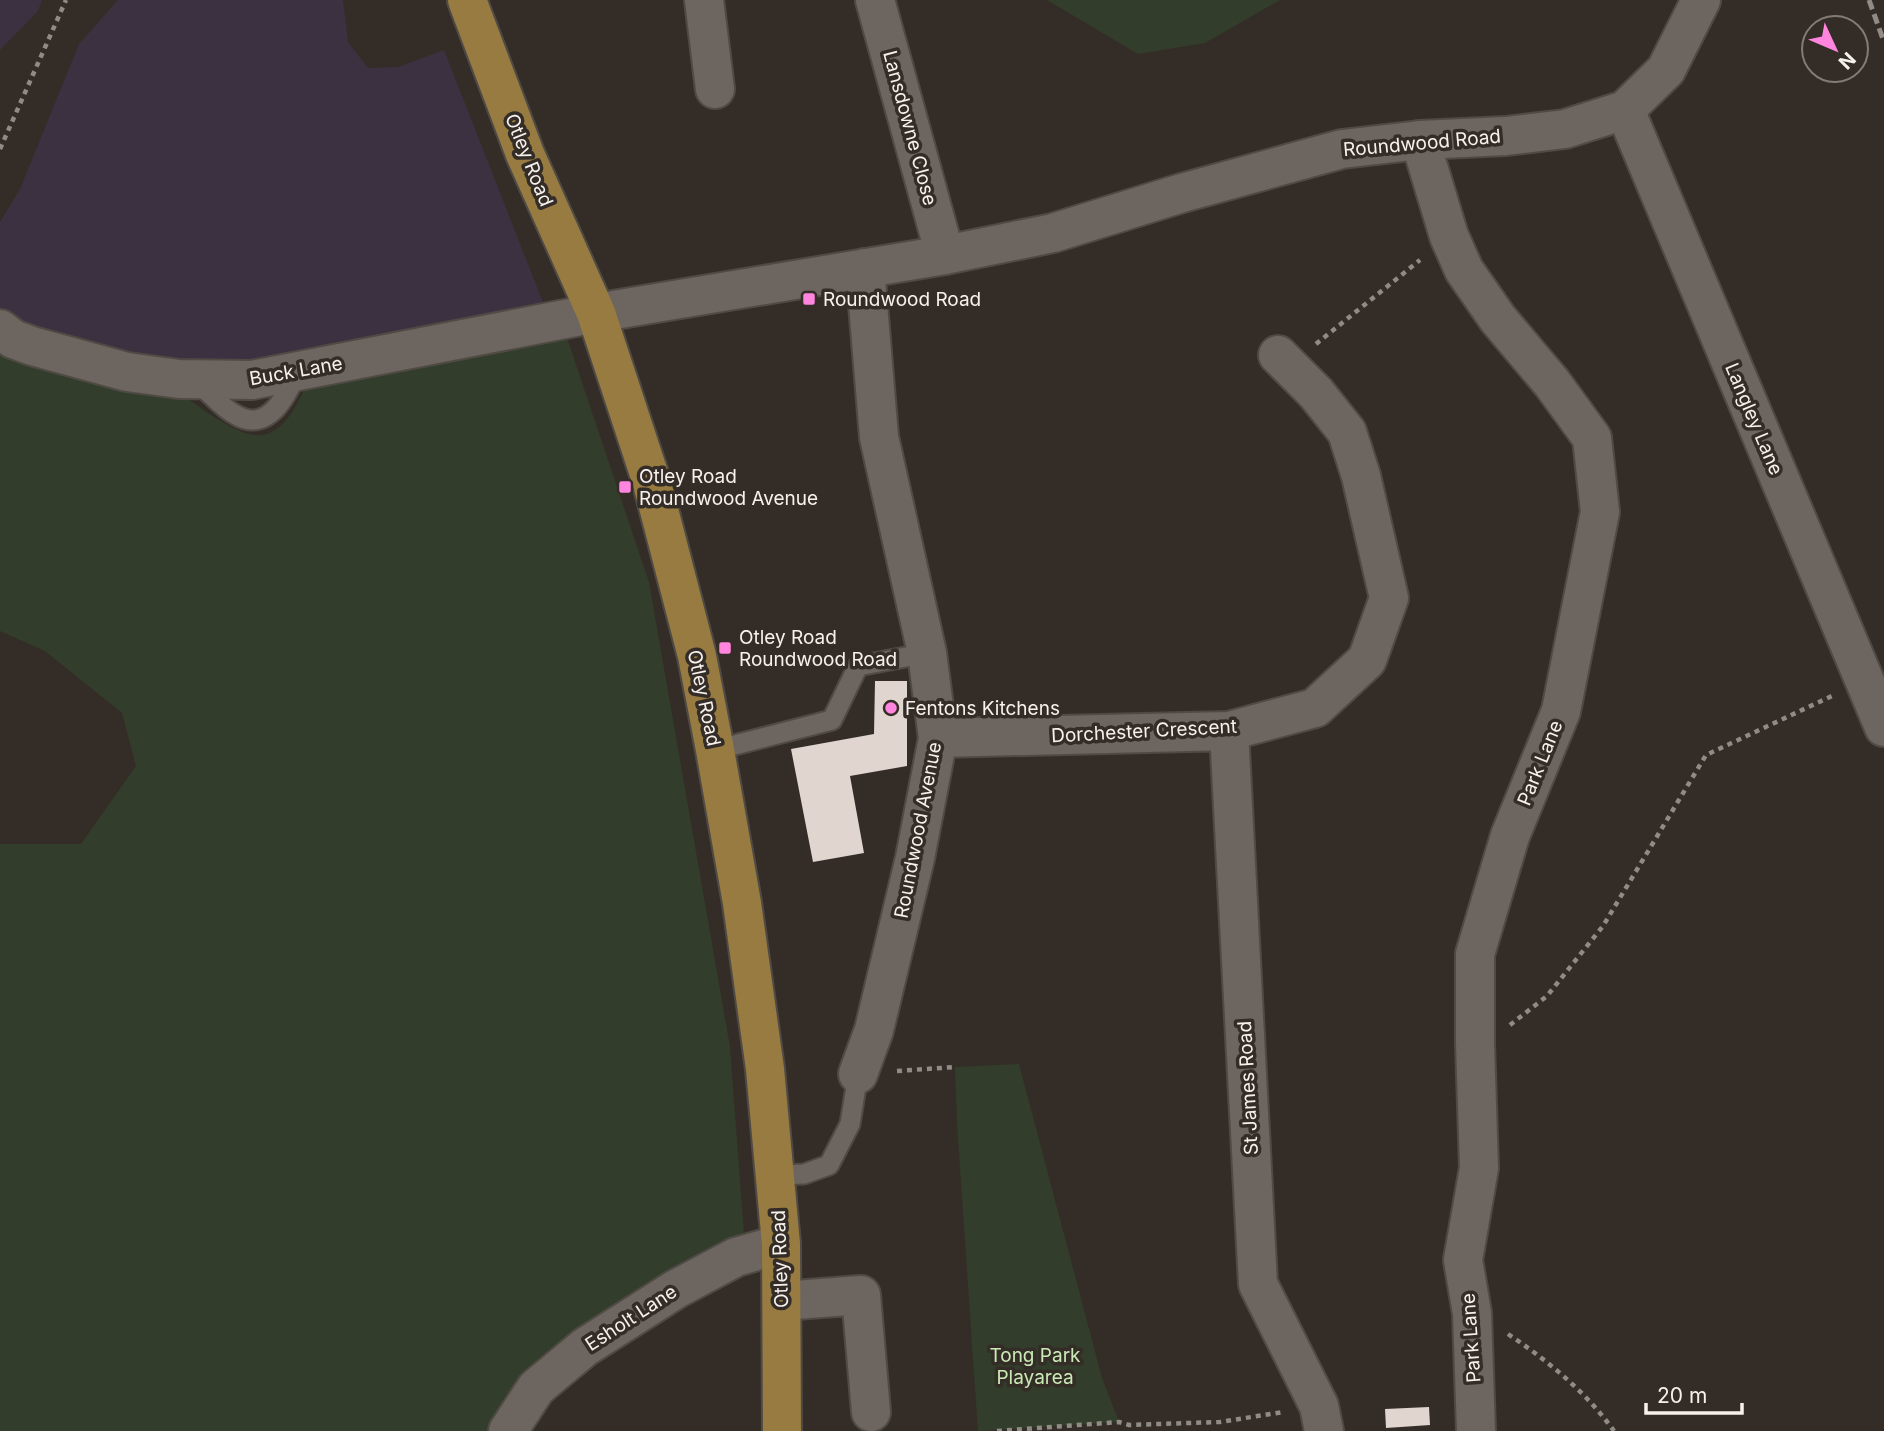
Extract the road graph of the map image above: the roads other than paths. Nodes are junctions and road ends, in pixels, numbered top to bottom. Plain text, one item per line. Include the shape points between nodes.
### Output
1 (467, 0) edge
2 (704, 0) edge
3 (875, 0) edge
4 (1702, 0) edge
5 (715, 89) dead end
6 (1625, 110) junction
7 (1420, 140) junction
8 (946, 255) junction
9 (865, 268) junction
10 (596, 313) junction
11 (4, 336) edge
12 (1278, 355) road end
13 (928, 653) junction
14 (1884, 727) edge
15 (1229, 731) junction
16 (939, 738) junction
17 (715, 750) junction
18 (858, 1074) joint
19 (776, 1175) junction
20 (782, 1244) junction
21 (782, 1301) junction
22 (871, 1412) dead end
23 (1321, 1419) edge
24 (508, 1431) edge
25 (782, 1431) edge
26 (1476, 1431) edge

1 - 10 main road, Otley Road via 525,154
2 - 5 street
3 - 8 street, Lansdowne Close
4 - 6 street, Roundwood Road via 1666,70
6 - 7 street, Roundwood Road via 1565,128
6 - 14 street, Langley Lane
7 - 8 street, Roundwood Road via 1342,149 1053,233
7 - 26 street, Park Lane via 1464,270 1592,438 1600,512 1561,711 1510,836 1475,954 1479,1168 1463,1260 1472,1310
8 - 9 street, Roundwood Road
9 - 10 street, Roundwood Road
9 - 13 street, Roundwood Avenue via 879,437
10 - 11 street, Buck Lane via 252,380 194,380 127,372
10 - 17 main road, Otley Road via 652,483
12 - 15 street, Dorchester Crescent via 1347,432 1389,598 1367,660 1315,708
13 - 16 street, Roundwood Avenue
13 - 17 lane via 858,666 832,720
15 - 16 street, Dorchester Crescent
15 - 23 street, St James Road via 1258,1284
16 - 18 street, Roundwood Avenue via 874,1030
17 - 19 main road, Otley Road via 742,904
18 - 19 lane, Roundwood Avenue via 850,1124 829,1165 804,1174
19 - 20 main road, Otley Road
20 - 21 main road, Otley Road
20 - 24 street, Esholt Lane via 736,1257 586,1347 537,1388
21 - 22 street via 860,1295
21 - 25 main road, Otley Road

